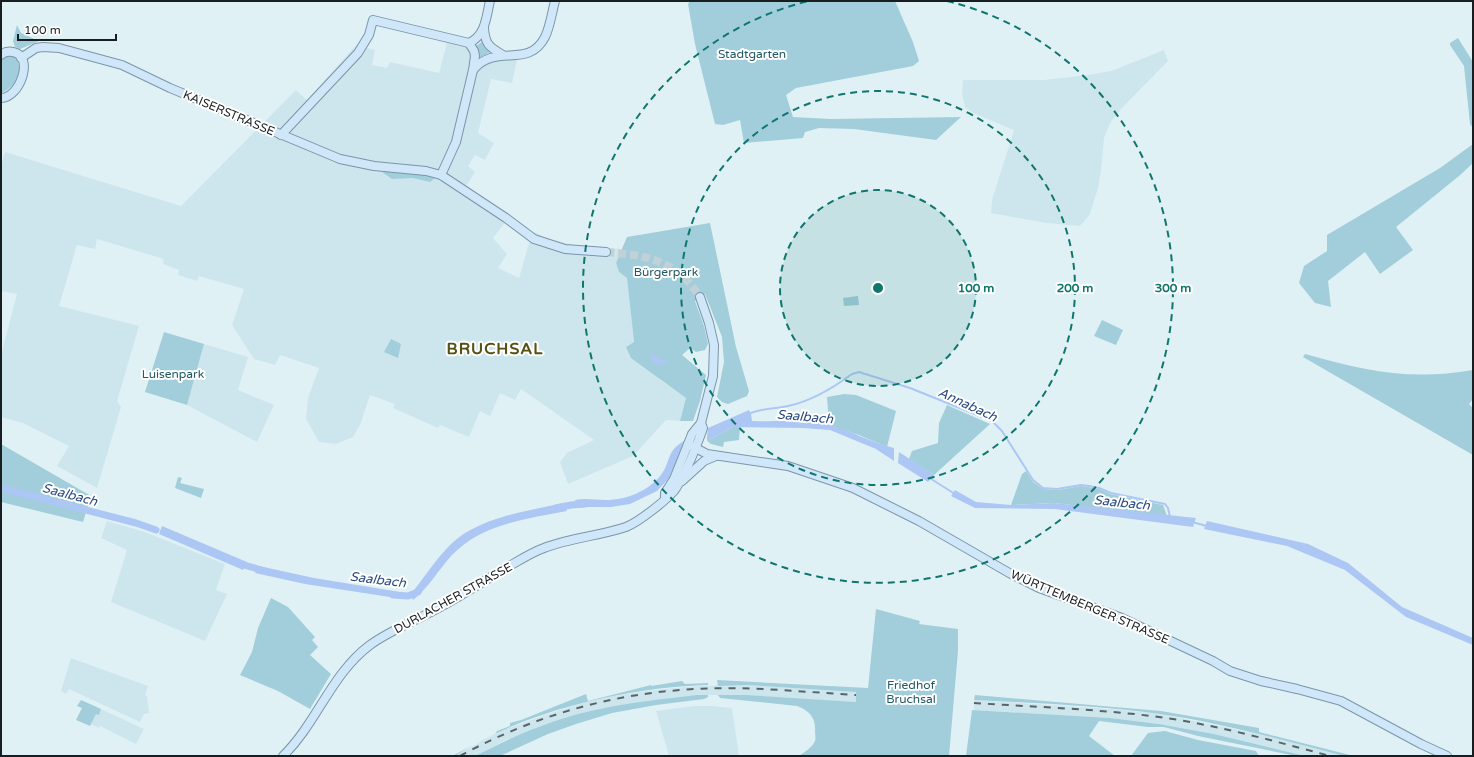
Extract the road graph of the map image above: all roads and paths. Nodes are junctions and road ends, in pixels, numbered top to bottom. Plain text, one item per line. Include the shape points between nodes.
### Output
1 (490, 1) edge
2 (555, 1) edge
3 (484, 28) junction
4 (469, 43) junction
5 (1, 55) edge
6 (503, 55) junction
7 (21, 58) junction
8 (472, 70) junction
9 (1, 98) edge
10 (281, 135) junction
11 (441, 175) junction
12 (606, 252) tunnel mouth
13 (700, 298) tunnel mouth
14 (702, 427) junction
15 (693, 447) junction
16 (718, 456) junction
17 (678, 484) junction
18 (665, 498) junction
19 (283, 756) edge
20 (1447, 756) edge

1 - 3 main road
2 - 6 main road via 546,36 539,47 530,53
3 - 4 main road
3 - 6 main road via 486,42
4 - 8 main road via 475,56
4 - 10 main road via 373,20 358,52
5 - 7 main road via 12,51
6 - 8 main road via 482,61
7 - 9 main road via 24,71 19,85 7,98
7 - 10 main road, KAISERSTRASSE via 36,48 59,48 122,65
8 - 11 main road via 456,142
10 - 11 main road, KAISERSTRASSE via 340,160
11 - 12 main road via 534,239 565,249
13 - 14 main road via 714,345 713,376
14 - 15 main road
14 - 15 main road via 691,436
15 - 16 main road, WÜRTTEMBERGER STRASSE
15 - 17 main road, DURLACHER STRASSE
15 - 18 main road, DURLACHER STRASSE via 684,452
16 - 17 main road via 704,461
16 - 20 main road, WÜRTTEMBERGER STRASSE via 788,466 853,488 920,521 1039,588 1122,618 1230,671 1341,701
17 - 18 main road, DURLACHER STRASSE
18 - 19 main road, DURLACHER STRASSE via 651,511 626,526 543,548 370,645 342,672 304,732

